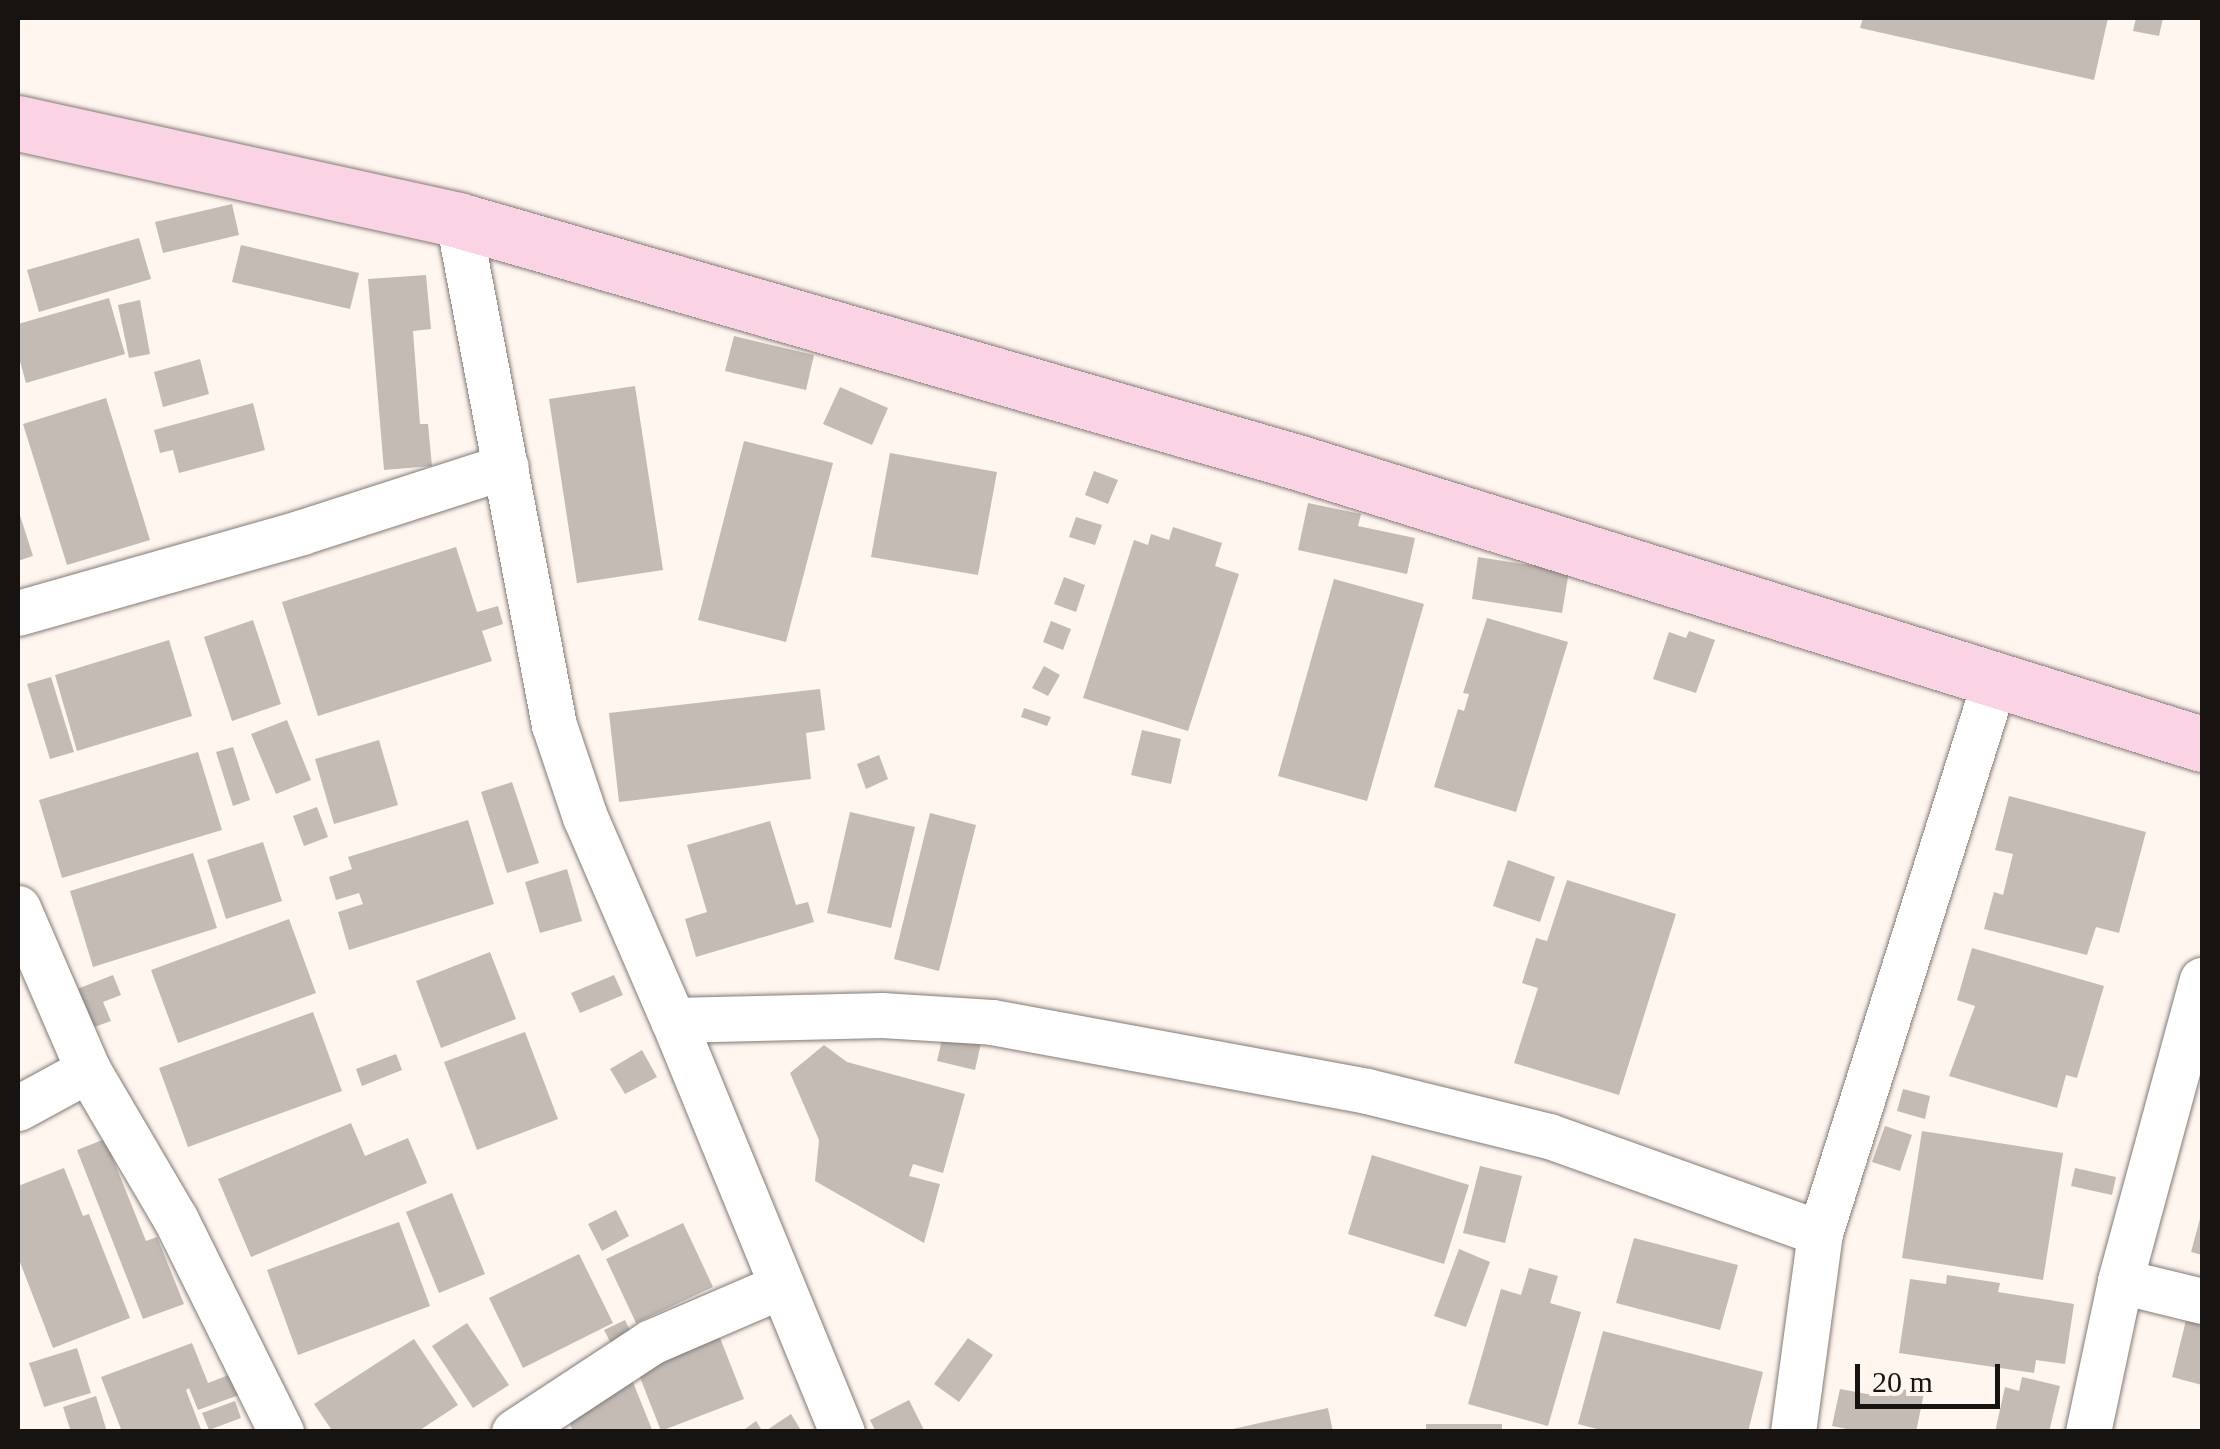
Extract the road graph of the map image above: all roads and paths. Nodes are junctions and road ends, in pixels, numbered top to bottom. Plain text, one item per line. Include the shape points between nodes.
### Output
1 (18, 123) edge
2 (458, 220) junction
3 (506, 466) junction
4 (18, 612) edge
5 (1996, 676) junction
6 (2202, 744) edge
7 (18, 908) edge
8 (2202, 980) edge
9 (674, 1020) junction
10 (88, 1070) junction
11 (18, 1108) edge
12 (1820, 1232) junction
13 (2120, 1281) junction
14 (781, 1286) junction
15 (2202, 1301) edge
16 (281, 1432) edge
17 (514, 1432) edge
18 (842, 1432) edge
19 (1794, 1432) edge
20 (2088, 1432) edge

1 - 2 street
2 - 3 street
2 - 5 street via 1298,462
3 - 4 street
3 - 9 street via 554,725 585,817
5 - 6 street
5 - 12 street
7 - 10 street
8 - 13 street
9 - 12 street via 882,1015 992,1022 1368,1090 1549,1136
9 - 14 street
10 - 11 street
10 - 16 street via 175,1218
12 - 19 street
13 - 15 street
13 - 20 street
14 - 17 street via 651,1342
14 - 18 street

